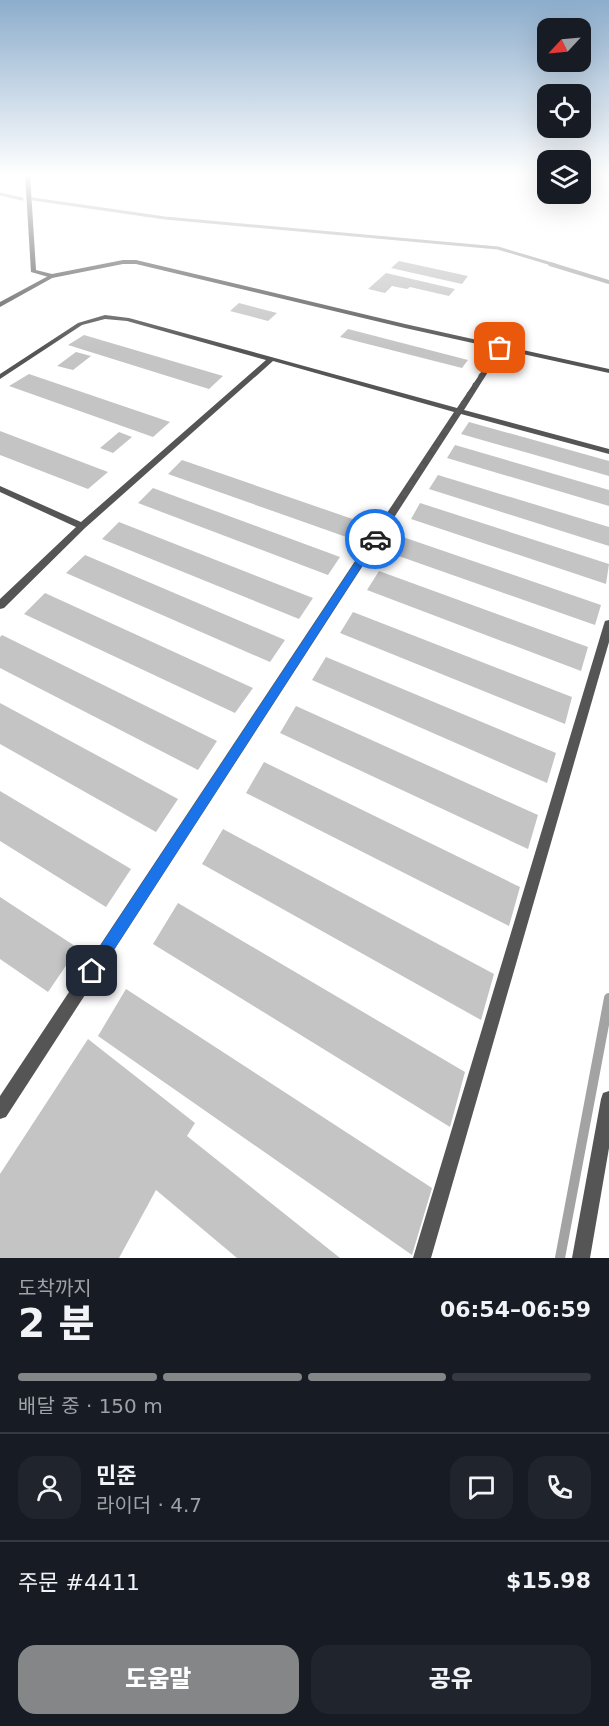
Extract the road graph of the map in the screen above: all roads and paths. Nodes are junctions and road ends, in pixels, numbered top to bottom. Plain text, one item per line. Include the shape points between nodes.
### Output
1 (31, 233) edge
2 (52, 276) junction
3 (0, 305) edge
4 (500, 348) junction
5 (271, 359) junction
6 (609, 371) edge
7 (0, 377) edge
8 (459, 411) junction
9 (609, 452) edge
10 (0, 489) edge
11 (81, 526) junction
12 (0, 605) edge
13 (609, 624) edge
14 (609, 1099) edge
15 (0, 1111) edge
16 (422, 1258) edge
17 (581, 1258) edge

1 - 2 street via 33,271
2 - 3 street
2 - 4 street via 136,262
4 - 6 street
4 - 8 lane
5 - 7 lane via 105,317 80,324
5 - 8 lane
5 - 11 lane
8 - 9 lane
8 - 15 lane
10 - 11 lane
11 - 12 lane
13 - 16 lane
14 - 17 lane

